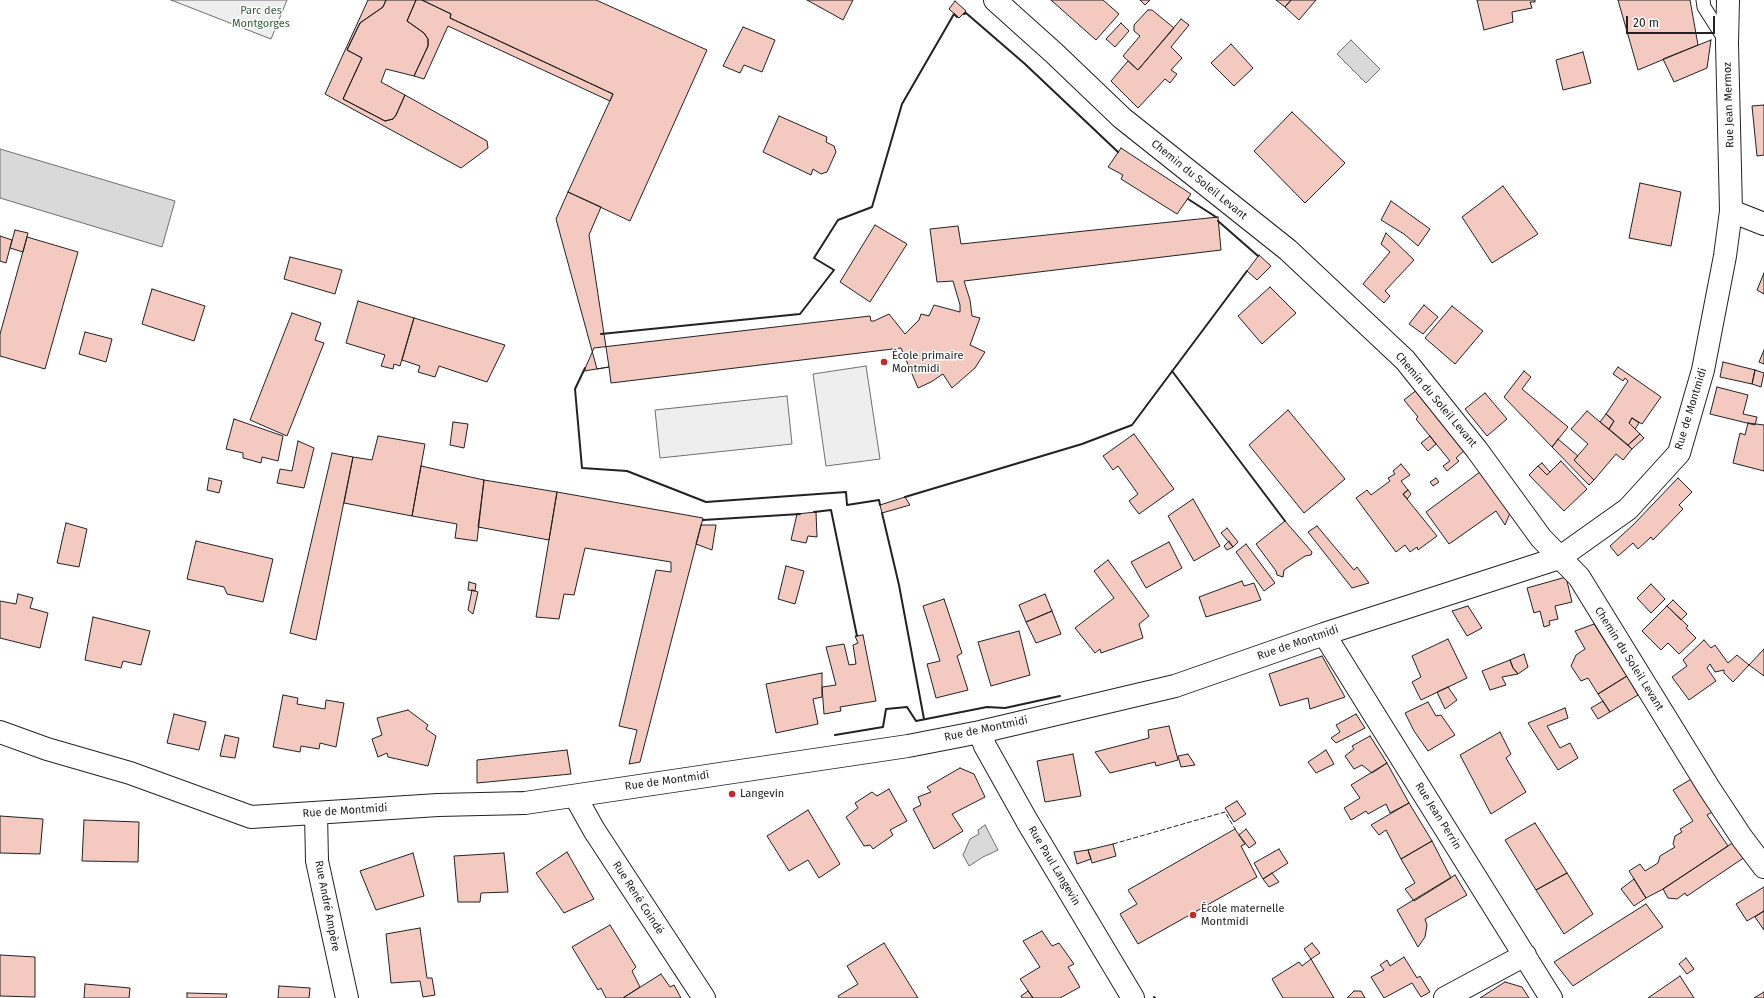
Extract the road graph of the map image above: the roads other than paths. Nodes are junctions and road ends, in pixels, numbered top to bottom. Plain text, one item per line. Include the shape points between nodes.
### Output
1 (995, 0) edge
2 (1703, 0) edge
3 (1728, 0) edge
4 (1727, 43) junction
5 (1731, 211) junction
6 (1764, 224) edge
7 (1559, 558) junction
8 (1324, 634) junction
9 (0, 732) edge
10 (980, 732) junction
11 (575, 796) junction
12 (316, 813) junction
13 (1764, 867) edge
14 (1525, 955) junction
15 (347, 998) edge
16 (704, 998) edge
17 (1133, 998) edge
18 (1445, 998) edge
19 (1551, 998) edge

1 - 7 street, Chemin du Soleil Levant via 1122,118 1288,250 1405,360 1477,450 1540,538
2 - 4 lane via 1704,7
3 - 4 street, Rue Jean Mermoz
4 - 5 street, Rue Jean Mermoz
5 - 6 street
5 - 7 street, Rue de Montmidi via 1703,370 1679,453 1628,509
7 - 8 street, Rue de Montmidi
7 - 13 street, Chemin du Soleil Levant via 1579,577 1709,788
8 - 10 street, Rue de Montmidi via 1175,686
8 - 14 street, Rue Jean Perrin
9 - 12 street, Rue de Montmidi via 47,749 130,773 251,817
10 - 11 street, Rue de Montmidi via 908,746
10 - 17 street, Rue Paul Langevin via 985,746 1027,821
11 - 12 street, Rue de Montmidi via 525,803 438,805
11 - 16 street, Rue René Coindé via 594,830
12 - 15 street, Rue André Ampère via 317,861
14 - 18 street
14 - 19 street, Rue Jean Perrin

